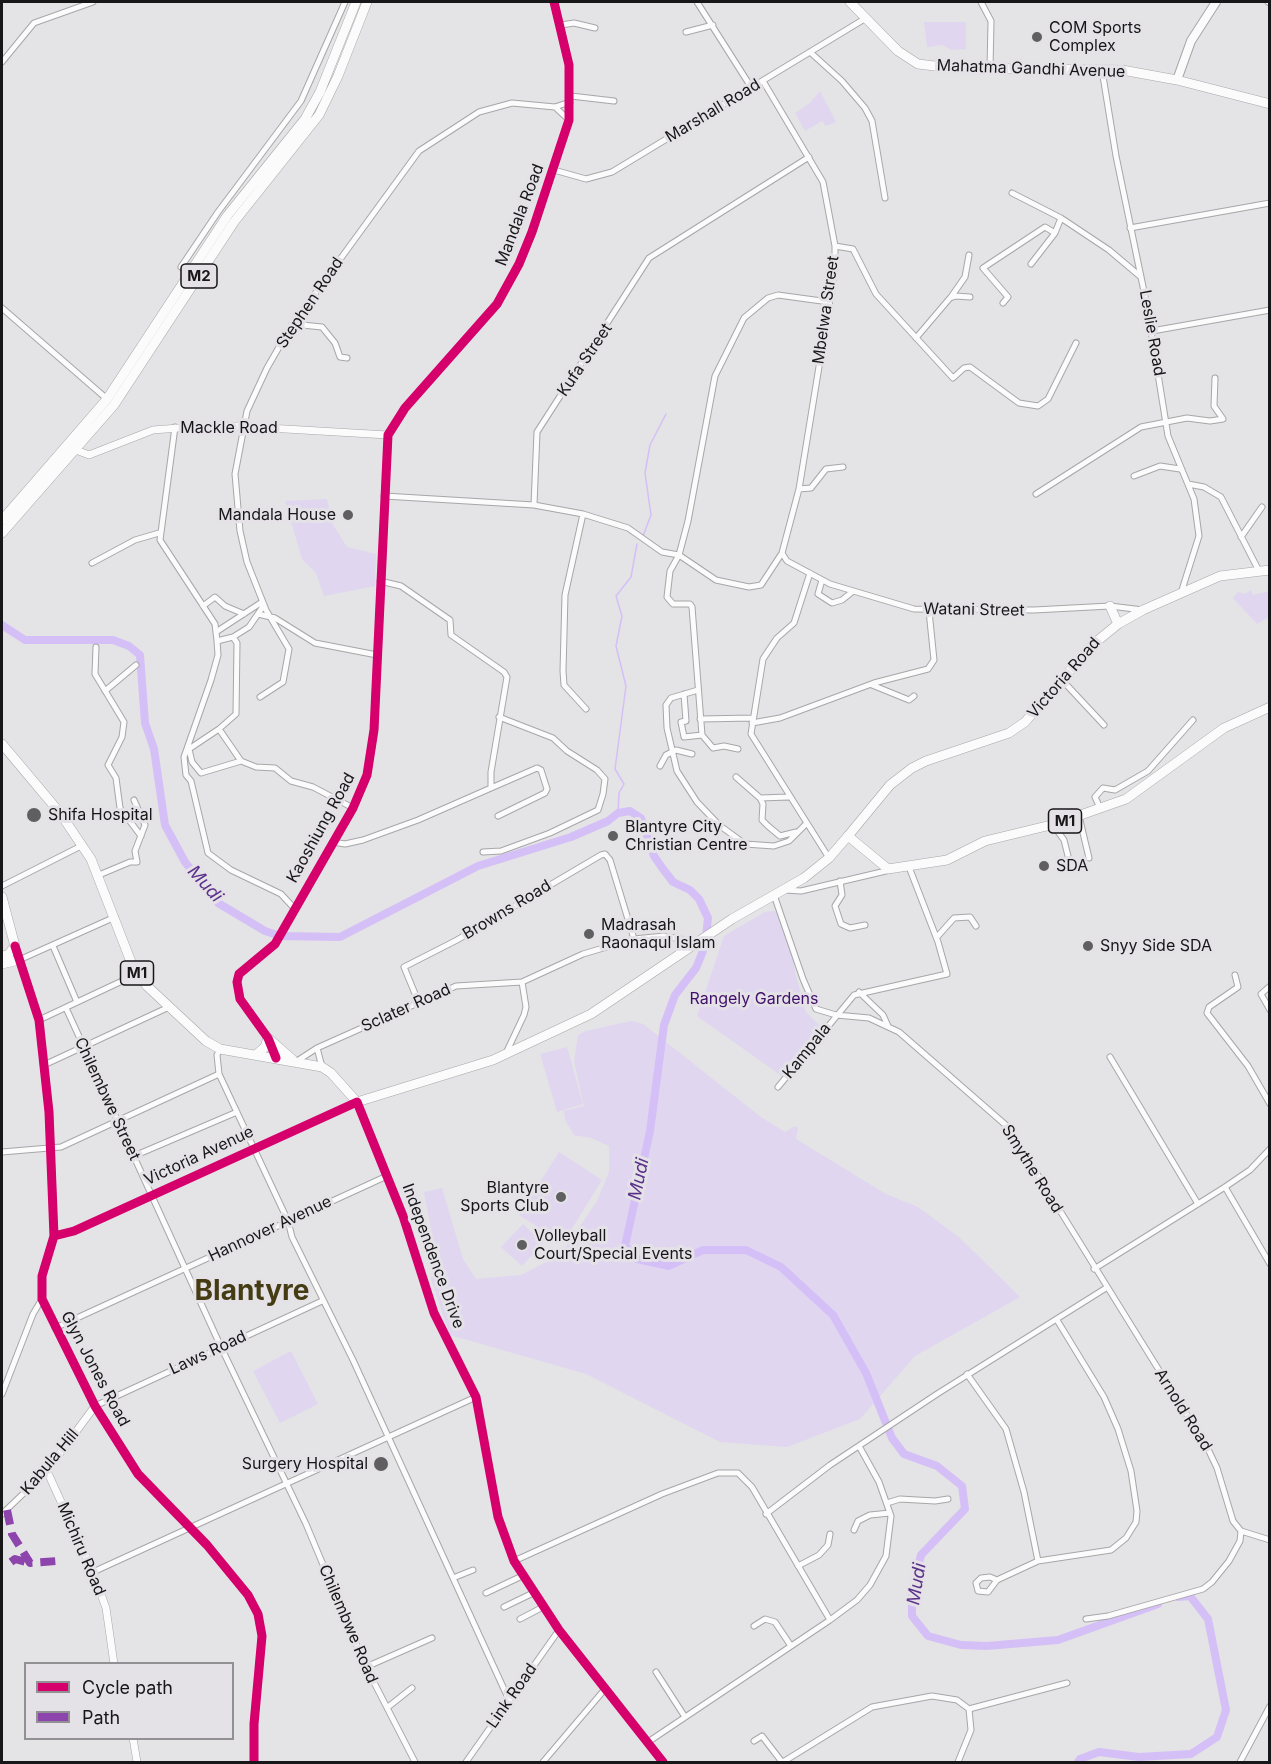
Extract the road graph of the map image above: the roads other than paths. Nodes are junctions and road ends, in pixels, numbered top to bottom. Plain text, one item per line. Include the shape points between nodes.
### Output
1 (93, 2) edge
2 (336, 2) edge
3 (554, 2) edge
4 (697, 2) edge
5 (850, 2) edge
6 (981, 2) edge
7 (1216, 2) edge
8 (344, 3) edge
9 (361, 4) edge
10 (866, 18) junction
11 (561, 25) junction
12 (713, 25) junction
13 (595, 28) dead end
14 (686, 32) dead end
15 (810, 52) junction
16 (2, 62) edge
17 (1101, 68) junction
18 (990, 69) junction
19 (1177, 80) junction
20 (763, 81) junction
21 (751, 87) junction
22 (570, 99) junction
23 (614, 101) dead end
24 (1269, 104) edge
25 (555, 107) junction
26 (569, 120) junction
27 (809, 157) junction
28 (554, 170) junction
29 (1012, 193) dead end
30 (885, 198) dead end
31 (1269, 203) edge
32 (1061, 218) junction
33 (1130, 228) junction
34 (1056, 233) junction
35 (835, 246) junction
36 (969, 255) dead end
37 (1031, 264) dead end
38 (190, 273) junction
39 (1142, 278) junction
40 (970, 297) dead end
41 (950, 298) junction
42 (829, 302) junction
43 (1003, 303) dead end
44 (2, 308) edge
45 (1269, 310) edge
46 (292, 324) junction
47 (1152, 331) junction
48 (916, 338) junction
49 (1076, 343) dead end
50 (347, 358) dead end
51 (1215, 378) dead end
52 (107, 399) junction
53 (244, 424) junction
54 (1166, 424) junction
55 (175, 428) junction
56 (388, 435) junction
57 (76, 450) junction
58 (843, 467) dead end
59 (1180, 469) junction
60 (1134, 476) dead end
61 (1188, 484) junction
62 (799, 489) junction
63 (1036, 494) dead end
64 (384, 496) junction
65 (534, 505) junction
66 (1262, 507) dead end
67 (583, 514) junction
68 (2, 520) edge
69 (2, 533) edge
70 (159, 534) junction
71 (1241, 537) junction
72 (782, 553) junction
73 (679, 555) junction
74 (92, 563) dead end
75 (1269, 570) edge
76 (1259, 571) junction
77 (810, 573) junction
78 (822, 580) junction
79 (381, 581) junction
80 (852, 592) junction
81 (1181, 593) junction
82 (263, 604) junction
83 (203, 606) junction
84 (1110, 606) junction
85 (1143, 610) junction
86 (929, 611) junction
87 (244, 614) junction
88 (258, 614) junction
89 (269, 615) junction
90 (1118, 624) junction
91 (216, 632) junction
92 (233, 637) junction
93 (217, 641) junction
94 (96, 647) dead end
95 (377, 655) junction
96 (136, 665) dead end
97 (1062, 680) junction
98 (871, 684) junction
99 (698, 690) junction
100 (105, 691) junction
101 (684, 694) junction
102 (914, 696) dead end
103 (260, 697) dead end
104 (1269, 707) edge
105 (586, 710) dead end
106 (499, 717) junction
107 (700, 720) junction
108 (753, 720) junction
109 (1193, 720) dead end
110 (1104, 725) dead end
111 (219, 729) junction
112 (702, 735) junction
113 (2, 745) edge
114 (738, 749) dead end
115 (672, 752) junction
116 (692, 754) dead end
117 (241, 761) junction
118 (660, 766) dead end
119 (736, 777) dead end
120 (491, 788) junction
121 (789, 797) junction
122 (760, 798) junction
123 (134, 800) dead end
124 (353, 808) junction
125 (1100, 808) junction
126 (498, 816) dead end
127 (1079, 816) junction
128 (806, 824) junction
129 (1053, 825) junction
130 (797, 831) junction
131 (141, 836) junction
132 (848, 836) junction
133 (333, 842) junction
134 (83, 845) junction
135 (483, 852) dead end
136 (829, 858) junction
137 (1089, 858) dead end
138 (909, 867) junction
139 (1071, 868) dead end
140 (894, 869) junction
141 (99, 876) junction
142 (840, 881) junction
143 (2, 886) edge
144 (784, 890) junction
145 (774, 895) junction
146 (2, 897) edge
147 (294, 908) junction
148 (115, 916) junction
149 (865, 925) dead end
150 (976, 926) dead end
151 (937, 937) junction
152 (634, 939) junction
153 (698, 940) junction
154 (15, 945) junction
155 (53, 945) junction
156 (2, 956) edge
157 (19, 960) junction
158 (2, 964) edge
159 (137, 974) junction
160 (1235, 975) dead end
161 (522, 982) junction
162 (1269, 986) edge
163 (859, 992) junction
164 (418, 1001) junction
165 (77, 1002) junction
166 (169, 1007) junction
167 (66, 1008) junction
168 (1269, 1010) edge
169 (836, 1015) junction
170 (39, 1020) junction
171 (888, 1026) junction
172 (268, 1038) junction
173 (84, 1048) junction
174 (317, 1048) junction
175 (220, 1049) junction
176 (257, 1054) junction
177 (504, 1055) junction
178 (1110, 1057) dead end
179 (276, 1058) junction
180 (296, 1061) junction
181 (44, 1065) junction
182 (322, 1067) junction
183 (219, 1074) junction
184 (778, 1087) dead end
185 (357, 1102) junction
186 (1269, 1104) edge
187 (237, 1112) junction
188 (117, 1121) junction
189 (253, 1148) junction
190 (51, 1149) junction
191 (1269, 1149) edge
192 (2, 1152) edge
193 (134, 1156) junction
194 (387, 1176) junction
195 (1225, 1187) junction
196 (152, 1194) junction
197 (1198, 1204) junction
198 (288, 1221) junction
199 (54, 1236) junction
200 (1269, 1264) edge
201 (186, 1268) junction
202 (1094, 1269) junction
203 (1106, 1288) junction
204 (42, 1299) junction
205 (322, 1300) junction
206 (1057, 1320) junction
207 (55, 1328) junction
208 (220, 1347) junction
209 (967, 1374) junction
210 (2, 1394) edge
211 (476, 1397) junction
212 (95, 1406) junction
213 (387, 1438) junction
214 (860, 1446) junction
215 (47, 1471) junction
216 (285, 1484) junction
217 (948, 1499) dead end
218 (886, 1503) junction
219 (890, 1513) junction
220 (2, 1514) edge
221 (766, 1514) junction
222 (189, 1527) junction
223 (854, 1530) dead end
224 (1241, 1531) junction
225 (830, 1534) dead end
226 (1269, 1540) edge
227 (514, 1561) junction
228 (1038, 1561) junction
229 (798, 1566) junction
230 (472, 1570) dead end
231 (93, 1572) junction
232 (522, 1576) junction
233 (453, 1578) junction
234 (997, 1580) dead end
235 (486, 1593) dead end
236 (533, 1593) junction
237 (504, 1606) dead end
238 (543, 1607) junction
239 (520, 1619) dead end
240 (1086, 1619) dead end
241 (830, 1620) junction
242 (754, 1626) dead end
243 (559, 1630) junction
244 (432, 1638) dead end
245 (791, 1646) junction
246 (114, 1662) edge
247 (366, 1667) junction
248 (656, 1672) dead end
249 (1067, 1683) dead end
250 (412, 1688) dead end
251 (605, 1689) junction
252 (509, 1700) junction
253 (1269, 1706) edge
254 (388, 1707) junction
255 (969, 1709) junction
256 (685, 1717) junction
257 (133, 1740) edge
258 (754, 1741) dead end
259 (648, 1742) junction
260 (790, 1760) edge
261 (137, 1762) edge
262 (254, 1762) edge
263 (415, 1762) edge
264 (466, 1762) edge
265 (543, 1762) edge
266 (663, 1762) edge
267 (782, 1762) edge
268 (958, 1762) edge
269 (1240, 1762) edge

1 - 16 street via 34,23
2 - 8 street
3 - 11 street, Mandala Road
4 - 12 street
5 - 10 main road, Mahatma Gandhi Avenue
6 - 18 street via 991,21
7 - 19 main road via 1191,41
8 - 9 street
8 - 38 street via 301,102 181,267
9 - 38 main road, M2 via 311,110 245,191
9 - 57 main road, M2 via 338,76 319,116 259,188 114,405
10 - 15 street, Marshall Road
10 - 18 main road, Mahatma Gandhi Avenue via 898,51 918,64
11 - 13 street via 574,23
11 - 22 street, Mandala Road via 569,65
12 - 14 street
12 - 21 street
15 - 20 street, Marshall Road
15 - 30 street via 866,108 872,121
17 - 18 main road, Mahatma Gandhi Avenue
17 - 19 main road, Mahatma Gandhi Avenue
17 - 33 street, Leslie Road
19 - 24 main road, Mahatma Gandhi Avenue
20 - 21 street, Marshall Road
20 - 27 street, Mbelwa Street
21 - 28 street, Marshall Road via 612,172 586,179
22 - 23 street
22 - 25 street, Stephen Road
22 - 26 street, Mandala Road
25 - 26 street
25 - 46 street, Stephen Road via 512,103 480,112 419,151
26 - 28 street, Mandala Road
27 - 35 street, Mbelwa Street via 826,191
27 - 65 street, Kufa Street via 649,258 537,432
28 - 56 street, Mandala Road via 519,264 497,304 405,408
29 - 32 street
31 - 33 street
32 - 34 street
32 - 39 street
33 - 39 street, Leslie Road
34 - 37 street
34 - 43 street via 1045,227 983,268 1008,297
35 - 42 street, Mbelwa Street
35 - 48 street via 853,249 876,294
36 - 41 street via 965,277
38 - 52 main road, M2
39 - 47 street, Leslie Road
40 - 41 street
41 - 48 street
42 - 62 street, Mbelwa Street
42 - 73 street via 778,295 768,298 744,318 715,376
44 - 52 street
45 - 47 street
46 - 50 street via 322,327 340,357
46 - 53 street, Stephen Road via 254,394
47 - 54 street, Leslie Road
48 - 49 street via 948,375 956,377 970,367 1019,403 1032,406 1048,399
51 - 54 street via 1214,406 1223,419 1187,418
52 - 68 main road, M2
53 - 55 street, Mackle Road
53 - 56 street, Mackle Road
53 - 82 street, Stephen Road via 235,474 238,516 247,562
54 - 59 street, Leslie Road
54 - 63 street via 1138,428
55 - 57 street, Mackle Road via 127,438 89,455
55 - 70 street
56 - 64 street, Kaoshiung Road
57 - 69 main road, M2
58 - 62 street via 826,469 811,488
59 - 60 street via 1160,466
59 - 61 street, Leslie Road
61 - 71 street via 1204,487 1221,497
61 - 81 street, Leslie Road via 1199,536
62 - 72 street, Mbelwa Street
64 - 65 street
64 - 79 street, Kaoshiung Road
65 - 67 street
66 - 71 street
67 - 73 street via 628,528 662,552
67 - 105 street via 565,595 563,671 564,685
70 - 74 street via 135,540
70 - 83 street via 163,548
71 - 76 street
72 - 73 street, Mbelwa Street via 766,579 755,587 716,580
72 - 77 street, Watani Street via 787,561
73 - 99 street via 670,571 667,597 673,604 692,607
75 - 76 main road, Victoria Road
76 - 81 main road, Victoria Road via 1229,573
77 - 78 street, Watani Street
77 - 108 street via 794,623 777,638 763,659
78 - 80 street, Watani Street
78 - 80 street via 818,594 832,603
79 - 95 street, Kaoshiung Road
79 - 106 street via 401,586 450,620 451,635 504,672 507,677
80 - 86 street, Watani Street
81 - 85 main road, Victoria Road
82 - 87 street
82 - 88 street
82 - 89 street, Stephen Road
83 - 87 street via 215,597
83 - 91 street
84 - 85 street, Watani Street
84 - 86 street, Watani Street
84 - 90 main road
85 - 90 main road, Victoria Road
86 - 98 street via 932,665 921,672
87 - 91 street
88 - 89 street
88 - 92 street via 249,627
89 - 95 street via 315,643
89 - 103 street, Stephen Road via 288,645 289,658 283,682
90 - 97 main road, Victoria Road via 1102,634
91 - 93 street
92 - 93 street
92 - 111 street via 237,643 236,714
93 - 147 street via 218,655 211,680 184,757 208,853 231,870 281,894
94 - 100 street via 95,674
95 - 124 street, Kaoshiung Road via 372,756
96 - 100 street
97 - 110 street
97 - 132 main road, Victoria Road via 1025,722 1009,733 926,761 902,775
98 - 102 street via 909,700
98 - 108 street via 780,718
99 - 101 street
99 - 107 street
100 - 131 street via 124,722 122,737 108,765 116,778 120,808
101 - 112 street via 684,737
101 - 115 street via 667,701
104 - 125 main road, M1 via 1224,728 1136,794
106 - 120 street
106 - 135 street via 553,738 597,770 604,779 603,794 598,810 501,851
107 - 108 street
107 - 112 street
108 - 121 street via 753,740
109 - 125 street via 1148,771 1115,790 1103,789 1095,796
111 - 117 street
111 - 117 street via 189,749 192,762 201,773
112 - 114 street via 713,748
113 - 134 main road, M1
115 - 116 street
115 - 118 street
115 - 130 street via 677,771 697,802 733,837 746,844 774,846 789,841
117 - 124 street via 275,768 287,778
119 - 122 street
120 - 126 street via 537,768 547,789
120 - 133 street via 363,840
121 - 122 street
121 - 128 street
122 - 130 street via 762,820 768,826 780,836
123 - 131 street via 145,825
124 - 133 street, Kaoshiung Road
125 - 127 main road, M1
127 - 129 main road, M1
127 - 137 street
128 - 130 street
128 - 136 street
129 - 138 main road, M1 via 985,842 947,860
129 - 139 street via 1064,840
131 - 141 street via 135,851 137,862
132 - 136 main road, Victoria Road
132 - 140 main road via 885,868
133 - 147 street, Kaoshiung Road
134 - 141 main road, M1
134 - 143 street
136 - 144 main road, Victoria Road
138 - 140 main road, M1
138 - 151 street
140 - 142 street
141 - 148 main road, M1
142 - 144 street via 801,891
142 - 149 street via 842,895 835,906 841,924 850,928
144 - 145 main road, Victoria Road
145 - 153 main road, Victoria Road
145 - 169 street, Smythe Road via 813,1005 820,1012
146 - 154 main road
147 - 172 street, Kaoshiung Road via 275,944 243,970 237,982 244,1006
148 - 155 street
148 - 159 main road, M1
150 - 151 street via 970,917 954,918
151 - 163 street via 947,974
152 - 153 street via 664,936
152 - 161 street via 583,954
152 - 164 street, Browns Road via 605,854 404,967
153 - 177 main road, Victoria Road via 591,1014
154 - 156 main road via 8,955
154 - 157 street, Glyn Jones Road
155 - 157 street
155 - 165 street
157 - 158 main road
157 - 170 street, Glyn Jones Road
159 - 165 street
159 - 166 main road, M1
160 - 186 street via 1238,987 1209,1006 1208,1013 1248,1066
161 - 164 street, Sclater Road via 465,984
161 - 177 street via 526,1007 519,1031
162 - 168 street via 1261,994
163 - 169 street, Kampala
163 - 171 street via 883,1015
164 - 174 street, Sclater Road
165 - 167 street
166 - 173 street
166 - 175 main road, M1
167 - 170 street
167 - 173 street, Chilembwe Street
169 - 171 street, Smythe Road via 869,1018
169 - 184 street, Kampala
170 - 181 street, Glyn Jones Road
171 - 202 street, Smythe Road via 1008,1127
172 - 176 main road
172 - 179 street, Kaoshiung Road
172 - 180 main road
173 - 181 street
173 - 188 street, Chilembwe Street
174 - 180 street, Sclater Road
174 - 182 street
175 - 176 main road
175 - 183 street
176 - 179 main road
177 - 185 main road, Victoria Road
178 - 197 street
179 - 180 main road
180 - 182 main road
181 - 190 street, Glyn Jones Road
182 - 185 main road
183 - 187 street
183 - 188 street
185 - 189 street, Victoria Avenue
185 - 194 street, Independence Drive
187 - 189 street
187 - 193 street
188 - 190 street
188 - 193 street, Chilembwe Street
189 - 196 street, Victoria Avenue
189 - 198 street
190 - 192 street
190 - 199 street, Glyn Jones Road
191 - 195 street via 1250,1170
193 - 196 street, Chilembwe Street
194 - 198 street, Hannover Avenue
194 - 211 street, Independence Drive via 434,1313
195 - 197 street
195 - 200 street
196 - 199 street, Victoria Avenue via 74,1231
196 - 201 street, Chilembwe Street
197 - 202 street
198 - 201 street, Hannover Avenue
198 - 205 street
199 - 204 street, Glyn Jones Road via 42,1276
201 - 207 street, Hannover Avenue
201 - 208 street, Chilembwe Street
202 - 203 street, Arnold Road
203 - 206 street
203 - 224 street, Arnold Road via 1208,1449 1229,1514
204 - 207 street, Glyn Jones Road
204 - 210 street
205 - 208 street, Laws Road
205 - 213 street
206 - 209 street
206 - 228 street via 1111,1412 1131,1471 1137,1511 1132,1531 1111,1550
207 - 212 street, Glyn Jones Road
208 - 212 street, Laws Road
208 - 216 street, Chilembwe Street
209 - 214 street
209 - 228 street via 1006,1429
211 - 213 street
211 - 227 street, Independence Drive via 498,1517
212 - 215 street, Kabula Hill
212 - 222 street, Glyn Jones Road via 138,1474
213 - 216 street
213 - 233 street
214 - 218 street
214 - 221 street
215 - 220 street, Kabula Hill
215 - 231 street, Michiru Road
216 - 222 street
216 - 247 street, Chilembwe Road via 306,1524
217 - 218 street via 900,1499
218 - 219 street
219 - 223 street via 870,1515 858,1521
219 - 241 street via 890,1542 880,1569 857,1600
221 - 227 street via 747,1479 738,1473 724,1472 662,1494
221 - 229 street
222 - 231 street
222 - 262 street, Glyn Jones Road via 248,1595 261,1621
224 - 226 street
224 - 240 street via 1229,1561 1203,1589
225 - 229 street via 828,1545 819,1555
227 - 232 street, Independence Drive
228 - 234 street
229 - 241 street
230 - 233 street
231 - 246 street, Michiru Road via 107,1611
232 - 235 street
232 - 236 street, Independence Drive
233 - 252 street
236 - 237 street
236 - 238 street, Independence Drive
238 - 239 street
238 - 243 street, Independence Drive
241 - 245 street
242 - 245 street via 765,1619 775,1622
243 - 251 street, Independence Drive
243 - 252 street, Link Road
244 - 247 street
245 - 256 street
247 - 254 street, Chilembwe Road
248 - 256 street
249 - 255 street
250 - 254 street
251 - 259 street, Independence Drive
251 - 265 street
252 - 264 street, Link Road
253 - 269 street
254 - 263 street, Chilembwe Road
255 - 260 street via 957,1700 932,1696 872,1707
255 - 268 street via 971,1730
256 - 259 street
257 - 261 street
258 - 267 street via 762,1736
259 - 266 street, Independence Drive
260 - 267 street

